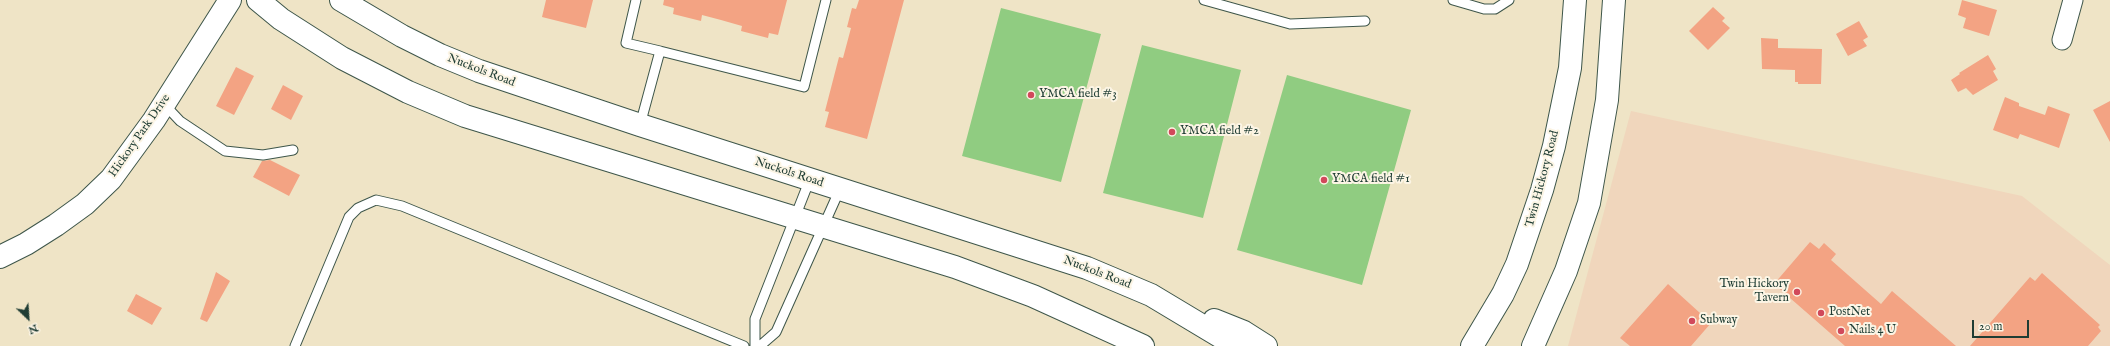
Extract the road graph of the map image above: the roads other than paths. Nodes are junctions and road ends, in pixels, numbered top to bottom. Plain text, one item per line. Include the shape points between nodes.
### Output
1 (230, 0) edge
2 (258, 0) edge
3 (341, 0) edge
4 (636, 0) edge
5 (826, 0) edge
6 (1204, 0) edge
7 (1452, 0) edge
8 (1509, 0) edge
9 (1575, 0) edge
10 (1614, 0) edge
11 (2073, 0) edge
12 (1365, 21) dead end
13 (2062, 40) dead end
14 (660, 51) junction
15 (164, 103) junction
16 (640, 126) junction
17 (293, 150) dead end
18 (810, 179) junction
19 (840, 189) junction
20 (796, 216) junction
21 (824, 226) junction
22 (0, 257) edge
23 (1503, 294) junction
24 (1151, 295) junction
25 (295, 346) edge
26 (744, 346) edge
27 (755, 346) edge
28 (760, 346) edge
29 (1143, 346) edge
30 (1236, 346) edge
31 (1266, 346) edge
32 (1458, 346) edge
33 (1472, 346) edge
34 (1533, 346) edge

1 - 15 main road, Hickory Park Drive
2 - 20 main road via 281,19 342,58 408,92 465,116
3 - 16 main road, Nuckols Road via 440,55
4 - 14 lane via 626,43
5 - 14 lane via 804,87
6 - 12 lane via 1290,24
7 - 8 lane via 1484,9 1495,9
9 - 23 main road, Twin Hickory Road via 1570,68 1554,146 1531,228
10 - 34 main road via 1607,100 1589,203 1566,271
11 - 13 street
14 - 16 lane
15 - 17 lane via 180,121 225,151 263,155
15 - 22 main road, Hickory Park Drive via 132,152 85,204 26,244
16 - 18 main road, Nuckols Road
18 - 19 main road, Nuckols Road
18 - 20 lane
19 - 21 lane
19 - 24 main road, Nuckols Road via 1048,254
20 - 21 main road
20 - 27 lane via 755,319
21 - 28 lane via 776,332
21 - 29 main road via 954,267 1033,296
23 - 32 main road via 1468,338
23 - 33 main road, Twin Hickory Road
24 - 30 main road, Nuckols Road
24 - 31 main road via 1244,332
25 - 26 lane via 349,217 358,208 376,200 402,206

